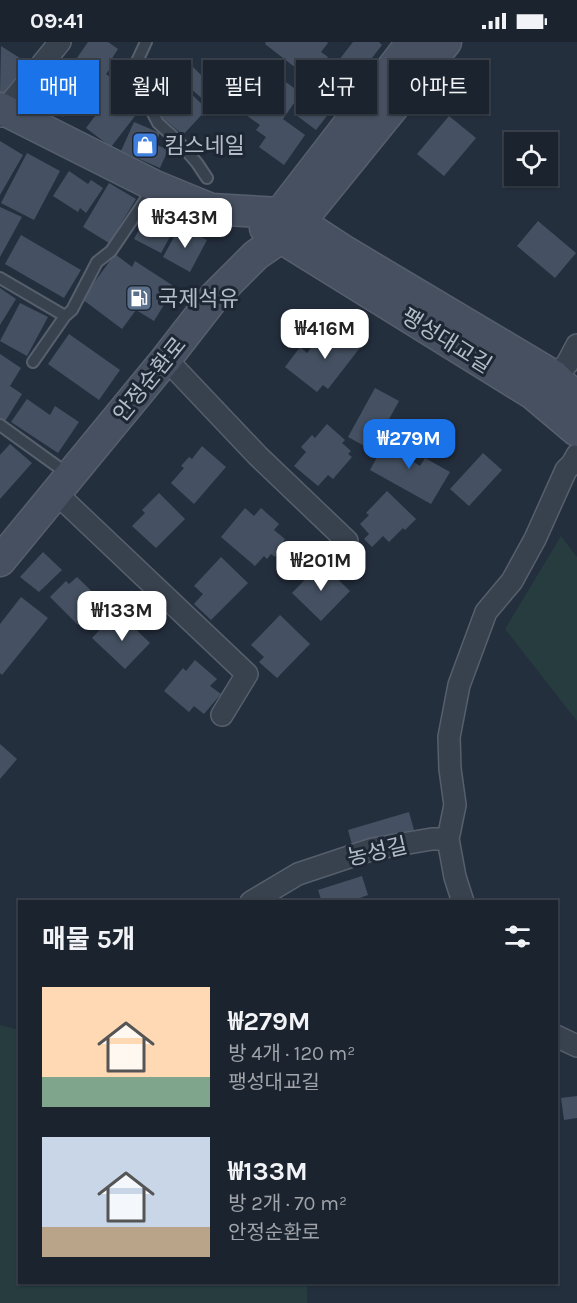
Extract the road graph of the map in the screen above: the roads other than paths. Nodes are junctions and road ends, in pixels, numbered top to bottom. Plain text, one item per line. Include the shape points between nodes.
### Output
1 (60, 42) edge
2 (146, 42) edge
3 (419, 47) edge
4 (1, 111) edge
5 (207, 178) dead end
6 (155, 186) junction
7 (282, 225) junction
8 (0, 278) edge
9 (65, 316) junction
10 (577, 345) edge
11 (166, 359) junction
12 (33, 362) dead end
13 (554, 376) junction
14 (577, 399) edge
15 (0, 425) edge
16 (577, 431) edge
17 (577, 455) edge
18 (63, 484) junction
19 (347, 541) dead end
20 (0, 561) edge
21 (222, 715) dead end
22 (448, 839) junction
23 (254, 900) edge
24 (462, 900) edge
25 (558, 1037) edge
26 (577, 1046) edge

1 - 4 street
2 - 5 lane via 133,70 137,83 158,123
3 - 7 main road, 안정순환로
4 - 6 main road
6 - 7 main road via 211,209
6 - 9 lane via 111,251 97,262
7 - 11 main road, 안정순환로 via 215,296
7 - 13 main road, 팽성대교길 via 346,252
7 - 16 main road, 팽성대교길 via 533,394
8 - 9 lane
9 - 12 lane
10 - 13 street via 567,364
11 - 18 main road, 안정순환로
11 - 19 street via 258,456
13 - 14 main road, 팽성대교길
15 - 18 lane
17 - 22 street via 512,581 486,612 459,685 449,737 455,805
18 - 20 main road, 안정순환로
18 - 21 street via 247,674
22 - 23 street, 농성길 via 374,849 298,874
22 - 24 street
25 - 26 street

